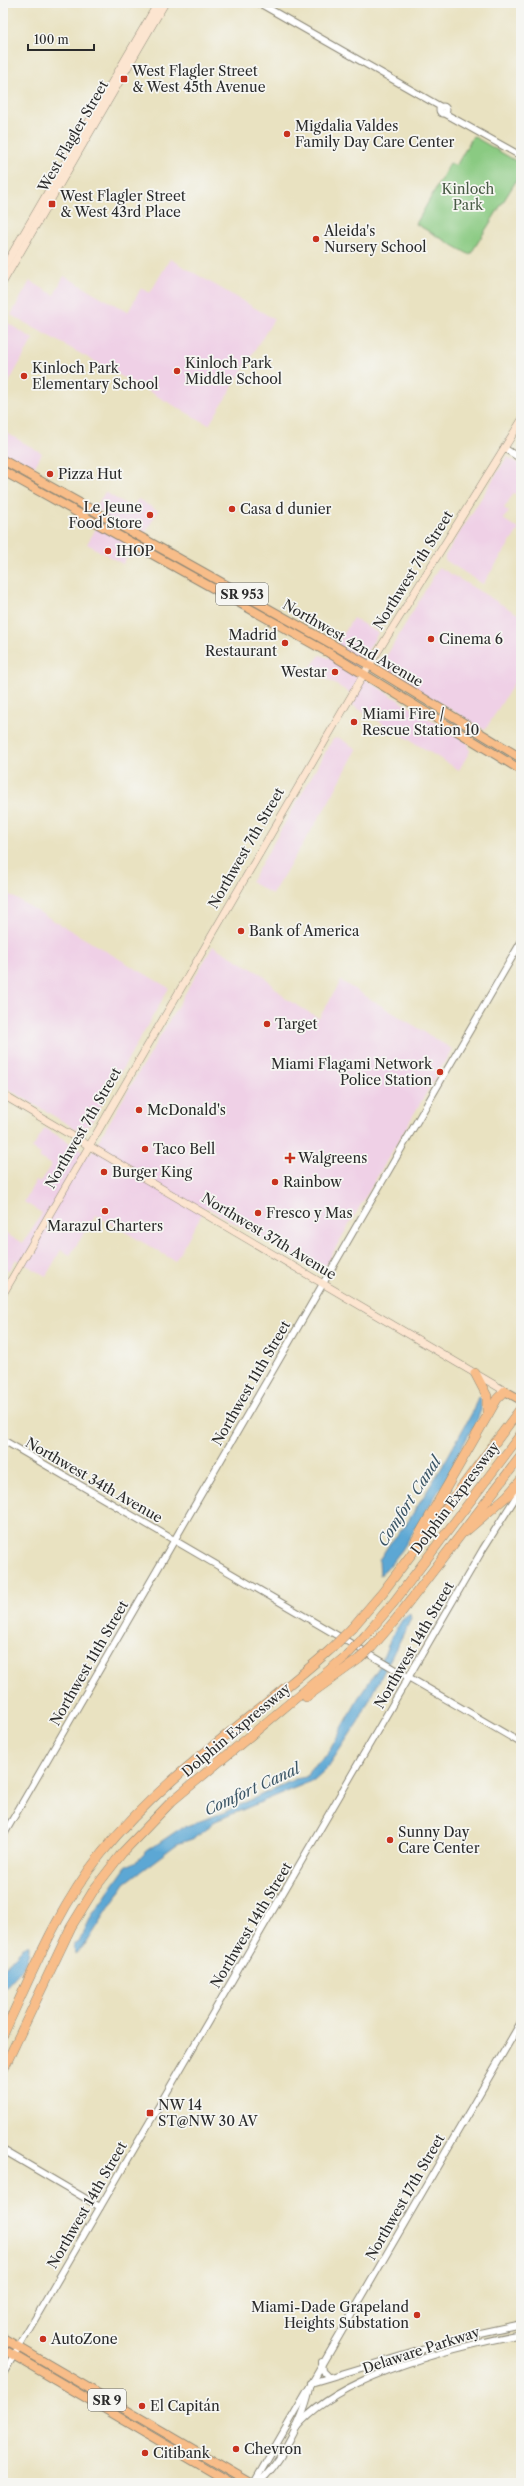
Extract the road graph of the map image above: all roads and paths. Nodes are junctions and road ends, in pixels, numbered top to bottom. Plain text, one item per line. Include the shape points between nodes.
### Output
1 (158, 3) edge
2 (165, 3) edge
3 (260, 3) edge
4 (72, 150) junction
5 (521, 156) edge
6 (73, 162) junction
7 (3, 269) edge
8 (3, 282) edge
9 (521, 421) edge
10 (504, 448) junction
11 (521, 459) edge
12 (3, 460) edge
13 (3, 471) edge
14 (33, 477) junction
15 (17, 479) junction
16 (236, 602) junction
17 (256, 602) junction
18 (273, 622) junction
19 (292, 622) junction
20 (369, 665) junction
21 (364, 674) junction
22 (466, 736) junction
23 (486, 736) junction
24 (480, 744) junction
25 (499, 744) junction
26 (521, 758) edge
27 (521, 770) edge
28 (521, 942) edge
29 (3, 1095) edge
30 (88, 1145) junction
31 (322, 1283) junction
32 (3, 1294) edge
33 (475, 1373) junction
34 (505, 1390) junction
35 (521, 1400) edge
36 (518, 1411) edge
37 (487, 1415) junction
38 (521, 1434) edge
39 (3, 1440) edge
40 (521, 1456) edge
41 (521, 1480) edge
42 (521, 1489) edge
43 (458, 1538) junction
44 (174, 1540) junction
45 (398, 1571) junction
46 (408, 1678) junction
47 (258, 1730) junction
48 (521, 1744) edge
49 (3, 1836) edge
50 (15, 2010) junction
51 (521, 2022) edge
52 (3, 2023) edge
53 (3, 2035) edge
54 (11, 2053) junction
55 (3, 2070) edge
56 (3, 2077) edge
57 (3, 2150) edge
58 (100, 2207) junction
59 (521, 2324) edge
60 (521, 2334) edge
61 (3, 2338) edge
62 (19, 2347) junction
63 (3, 2350) edge
64 (14, 2356) junction
65 (322, 2362) junction
66 (3, 2374) edge
67 (329, 2377) junction
68 (311, 2383) junction
69 (145, 2421) junction
70 (130, 2424) junction
71 (157, 2428) junction
72 (295, 2429) junction
73 (144, 2432) junction
74 (199, 2452) junction
75 (185, 2456) junction
76 (270, 2470) junction
77 (231, 2483) edge
78 (251, 2483) edge
79 (254, 2483) edge
80 (258, 2483) edge
81 (265, 2483) edge

1 - 4 main road, West Flagler Street
2 - 6 main road, West Flagler Street
3 - 5 street
4 - 6 main road
4 - 7 main road, West Flagler Street
6 - 8 main road, West Flagler Street
9 - 10 main road, Northwest 7th Street
10 - 11 street
10 - 20 main road, Northwest 7th Street
12 - 14 main road, Northwest 42nd Avenue / SR 953
13 - 15 main road, Northwest 42nd Avenue / SR 953
14 - 15 main road via 26,480
14 - 17 main road, Northwest 42nd Avenue / SR 953
15 - 16 main road, Northwest 42nd Avenue / SR 953
16 - 17 main road
16 - 18 main road, Northwest 42nd Avenue / SR 953
17 - 19 main road, Northwest 42nd Avenue / SR 953
18 - 19 main road
18 - 21 main road, Northwest 42nd Avenue / SR 953
19 - 20 main road, Northwest 42nd Avenue / SR 953
20 - 21 main road, Northwest 7th Street
20 - 23 main road, Northwest 42nd Avenue / SR 953
21 - 22 main road, Northwest 42nd Avenue / SR 953
21 - 30 main road, Northwest 7th Street
22 - 23 main road
22 - 24 main road, Northwest 42nd Avenue / SR 953
23 - 25 main road, Northwest 42nd Avenue / SR 953
24 - 25 main road
24 - 27 main road, Northwest 42nd Avenue / SR 953
25 - 26 main road, Northwest 42nd Avenue / SR 953
28 - 31 street, Northwest 11th Street
29 - 30 main road, Northwest 37th Avenue
30 - 31 main road, Northwest 37th Avenue
30 - 32 main road, Northwest 7th Street
31 - 33 main road, Northwest 37th Avenue
31 - 44 street, Northwest 11th Street
33 - 34 main road, Northwest 37th Avenue
33 - 37 highway via 487,1396
34 - 35 main road, Northwest 37th Avenue
34 - 37 highway via 499,1394
36 - 45 highway, Dolphin Expressway
37 - 45 highway
38 - 47 highway, Dolphin Expressway, bridge via 394,1602 365,1636 345,1657
39 - 44 street, Northwest 34th Avenue
40 - 43 highway
41 - 43 highway via 507,1496
42 - 46 street, Northwest 14th Street
43 - 47 highway, bridge via 372,1647 359,1659
44 - 46 street, Northwest 34th Avenue
44 - 49 street, Northwest 11th Street
45 - 50 highway, Dolphin Expressway, bridge via 332,1649 153,1798 117,1836 68,1903
46 - 48 street
46 - 58 street, Northwest 14th Street
47 - 54 highway, Dolphin Expressway via 161,1812 112,1865 71,1927
50 - 52 highway
50 - 53 highway, Dolphin Expressway
51 - 65 street, Northwest 17th Street
54 - 55 highway, Dolphin Expressway
54 - 56 highway
57 - 58 street
58 - 62 street, Northwest 14th Street
59 - 67 street, Delaware Parkway via 475,2334
60 - 72 street, Delaware Parkway via 467,2346 377,2375 317,2408
61 - 62 main road, SR 9
62 - 64 street, Northwest 14th Street
62 - 69 main road, SR 9
63 - 64 main road, SR 9
64 - 66 street, Northwest 14th Street
64 - 70 main road, SR 9
65 - 67 street via 323,2372
65 - 68 street, Northwest 17th Street
67 - 68 street, Delaware Parkway
68 - 72 street, Northwest 17th Street
68 - 79 street, Northwest 17th Street
69 - 70 main road
69 - 71 main road, SR 9
70 - 73 main road, SR 9
71 - 73 main road
71 - 74 main road, SR 9
72 - 76 street, Northwest 17th Street
73 - 75 main road, SR 9
74 - 75 main road
74 - 78 main road, SR 9
75 - 77 main road, SR 9
76 - 80 street
76 - 81 street

